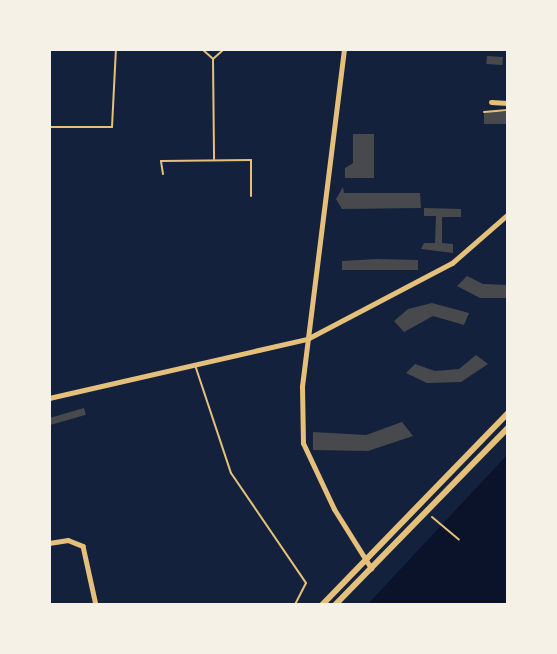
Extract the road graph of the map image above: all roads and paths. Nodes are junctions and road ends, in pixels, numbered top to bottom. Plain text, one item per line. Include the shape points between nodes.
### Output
1 (116, 49) edge
2 (202, 49) edge
3 (224, 49) edge
4 (344, 49) edge
5 (213, 59) junction
6 (491, 102) dead end
7 (508, 103) edge
8 (508, 110) edge
9 (484, 112) dead end
10 (49, 127) edge
11 (214, 160) junction
12 (163, 174) dead end
13 (251, 196) dead end
14 (508, 214) edge
15 (307, 339) junction
16 (195, 364) junction
17 (49, 398) edge
18 (508, 413) edge
19 (508, 428) edge
20 (425, 512) junction
21 (459, 540) dead end
22 (49, 544) edge
23 (364, 562) junction
24 (371, 568) junction
25 (95, 605) edge
26 (295, 605) edge
27 (322, 605) edge
28 (335, 605) edge

1 - 10 lane via 112,127
2 - 5 lane
3 - 5 lane
4 - 15 street
5 - 11 lane
6 - 7 street
8 - 9 lane
11 - 12 lane via 161,161
11 - 13 lane via 251,160
14 - 15 street via 452,263
15 - 16 street
15 - 23 street via 303,443
16 - 17 street
16 - 26 lane via 231,473 306,583
18 - 23 main road
19 - 20 main road
20 - 21 path
20 - 24 main road
22 - 25 street via 68,540 83,546
23 - 24 street
23 - 27 main road
24 - 28 main road

